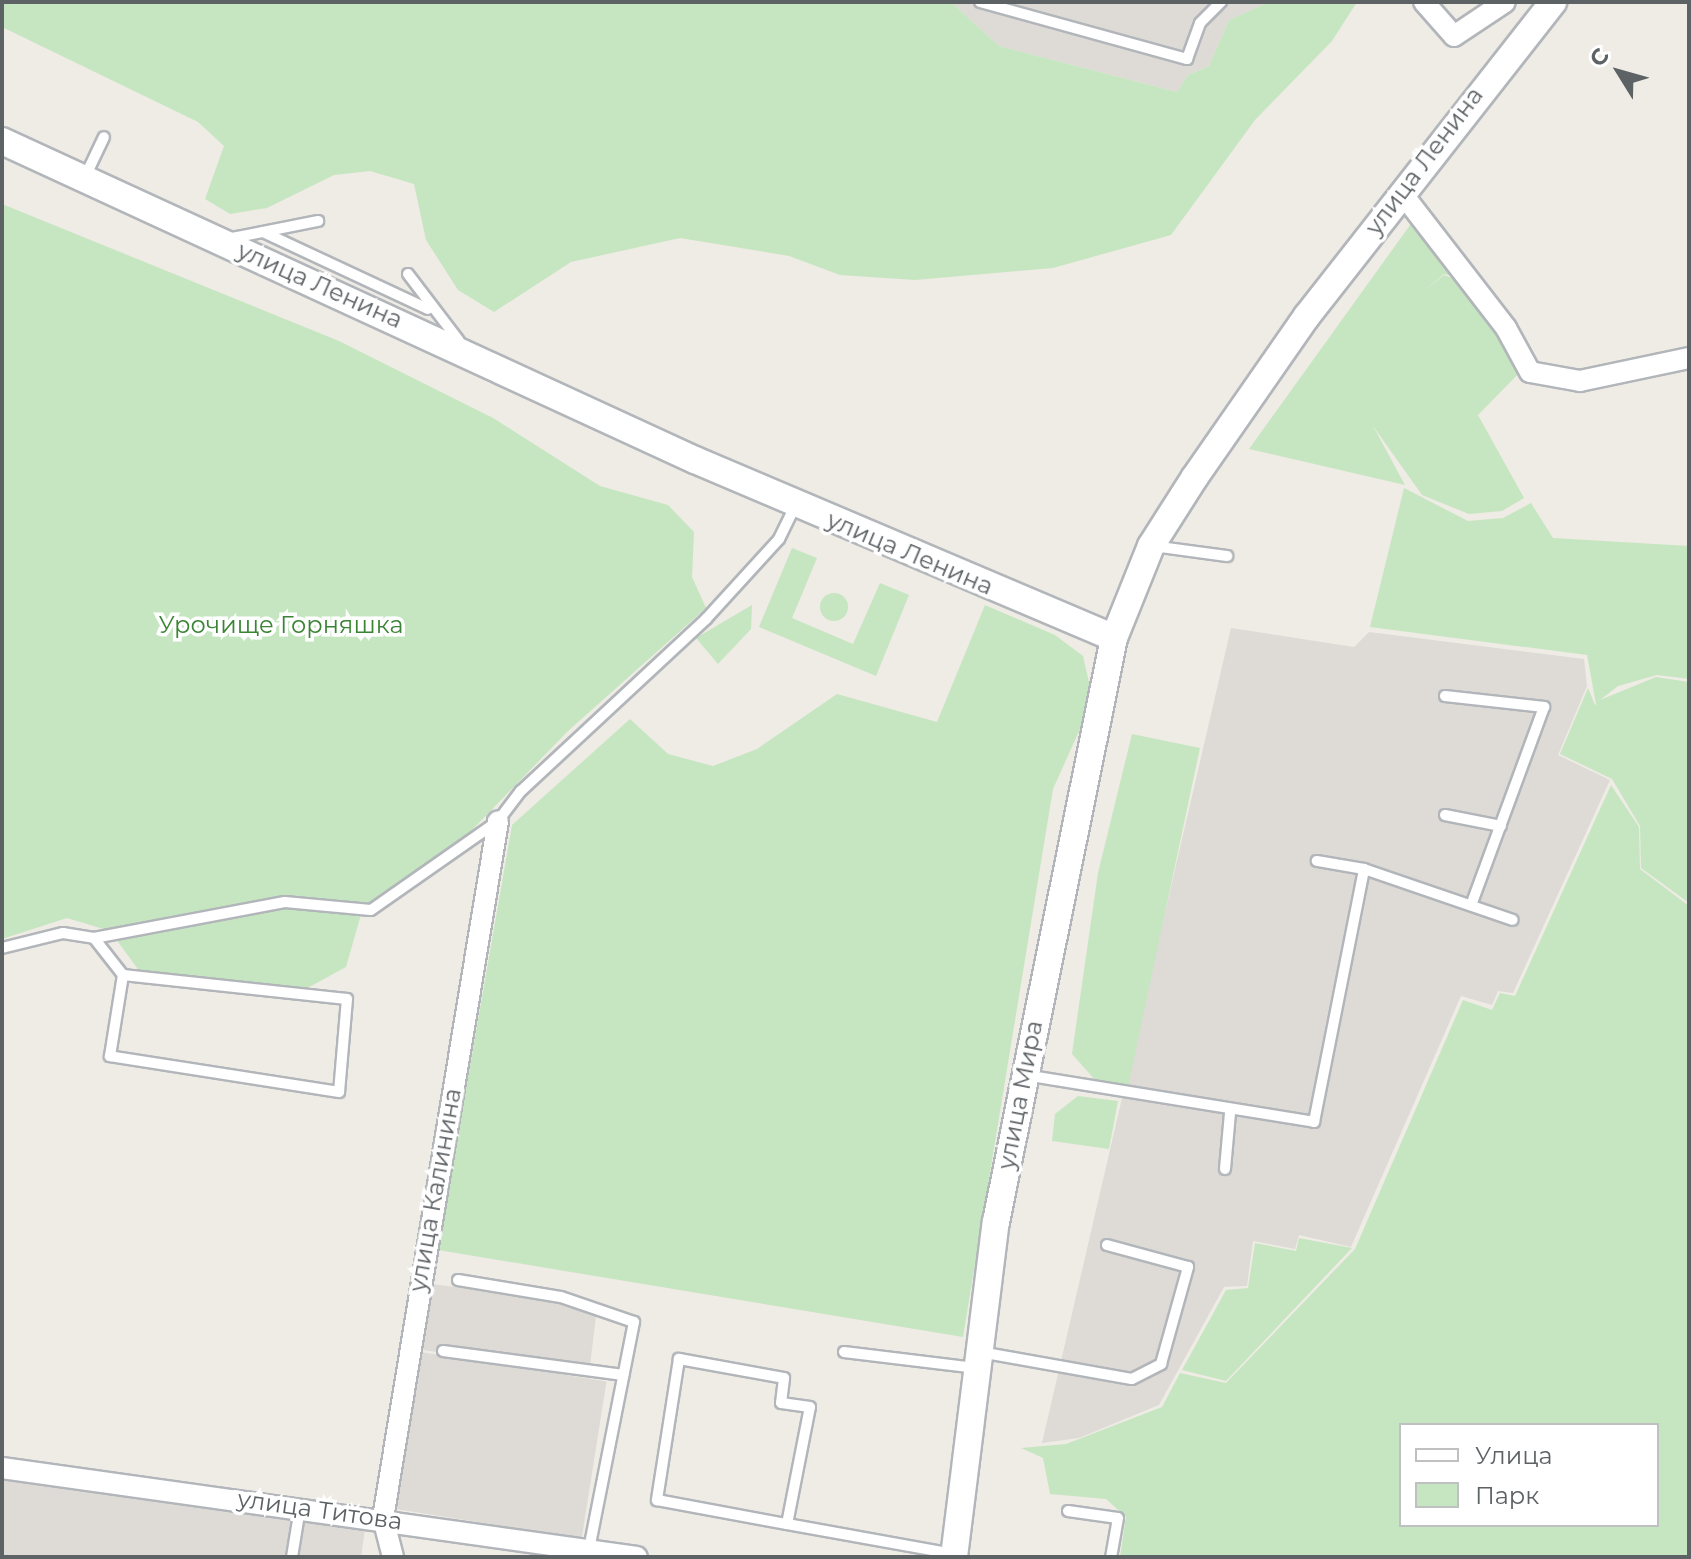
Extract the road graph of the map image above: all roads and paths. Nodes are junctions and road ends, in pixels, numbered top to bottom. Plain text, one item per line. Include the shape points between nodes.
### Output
1 (980, 2) edge
2 (1221, 2) edge
3 (1424, 2) edge
4 (1505, 2) edge
5 (1553, 2) edge
6 (104, 137) dead end
7 (2, 141) edge
8 (84, 179) junction
9 (1401, 192) junction
10 (318, 221) dead end
11 (263, 232) junction
12 (221, 240) junction
13 (408, 274) dead end
14 (428, 309) junction
15 (471, 353) junction
16 (1689, 358) edge
17 (796, 504) junction
18 (1151, 546) junction
19 (1227, 556) dead end
20 (1114, 638) junction
21 (1445, 696) dead end
22 (1445, 815) dead end
23 (498, 821) junction
24 (1501, 826) junction
25 (1317, 861) dead end
26 (1364, 869) junction
27 (1472, 903) junction
28 (1513, 920) dead end
29 (94, 938) junction
30 (2, 948) edge
31 (123, 975) junction
32 (1023, 1075) junction
33 (1230, 1113) junction
34 (1225, 1169) dead end
35 (1107, 1245) dead end
36 (458, 1280) dead end
37 (443, 1351) dead end
38 (844, 1352) dead end
39 (978, 1360) junction
40 (623, 1375) junction
41 (2, 1468) edge
42 (300, 1507) junction
43 (1068, 1511) dead end
44 (383, 1518) junction
45 (787, 1524) junction
46 (589, 1550) junction
47 (954, 1555) edge
48 (292, 1557) edge
49 (393, 1557) edge
50 (637, 1557) edge
51 (1111, 1557) edge

1 - 2 lane via 1187,59 1200,23
3 - 4 street via 1454,36
5 - 9 main road, улица Ленина
6 - 8 lane
7 - 8 main road, улица Ленина
8 - 12 main road, улица Ленина
9 - 16 street via 1506,328 1530,372 1580,381
9 - 18 main road, улица Ленина
10 - 11 lane
11 - 12 lane
11 - 14 lane
12 - 15 main road, улица Ленина
13 - 14 lane
14 - 15 lane
15 - 17 main road, улица Ленина
17 - 20 main road, улица Ленина
17 - 23 lane via 779,539 706,619 521,791
18 - 19 lane
18 - 20 main road, улица Ленина
20 - 32 main road, улица Мира
21 - 24 lane via 1544,707
22 - 24 lane
23 - 29 lane via 371,910 285,902
23 - 44 street, улица Калинина
24 - 27 lane
25 - 26 lane
26 - 27 lane
26 - 33 lane via 1314,1122
27 - 28 lane
29 - 30 lane via 63,933
29 - 31 lane
31 - 31 lane via 110,1056 339,1092 347,999
32 - 33 lane
32 - 39 main road, улица Мира
33 - 34 lane
35 - 39 lane via 1188,1267 1161,1364 1132,1379
36 - 40 lane via 561,1297 634,1322
37 - 40 lane
38 - 39 lane
39 - 47 main road, улица Мира
40 - 46 lane
41 - 42 street, улица Титова
42 - 44 street, улица Титова
42 - 48 lane
43 - 51 lane via 1118,1518
44 - 46 street, улица Титова
44 - 49 street, улица Калинина
45 - 45 lane via 657,1500 679,1359 784,1378 781,1403 810,1407
45 - 47 lane
46 - 50 street, улица Титова

